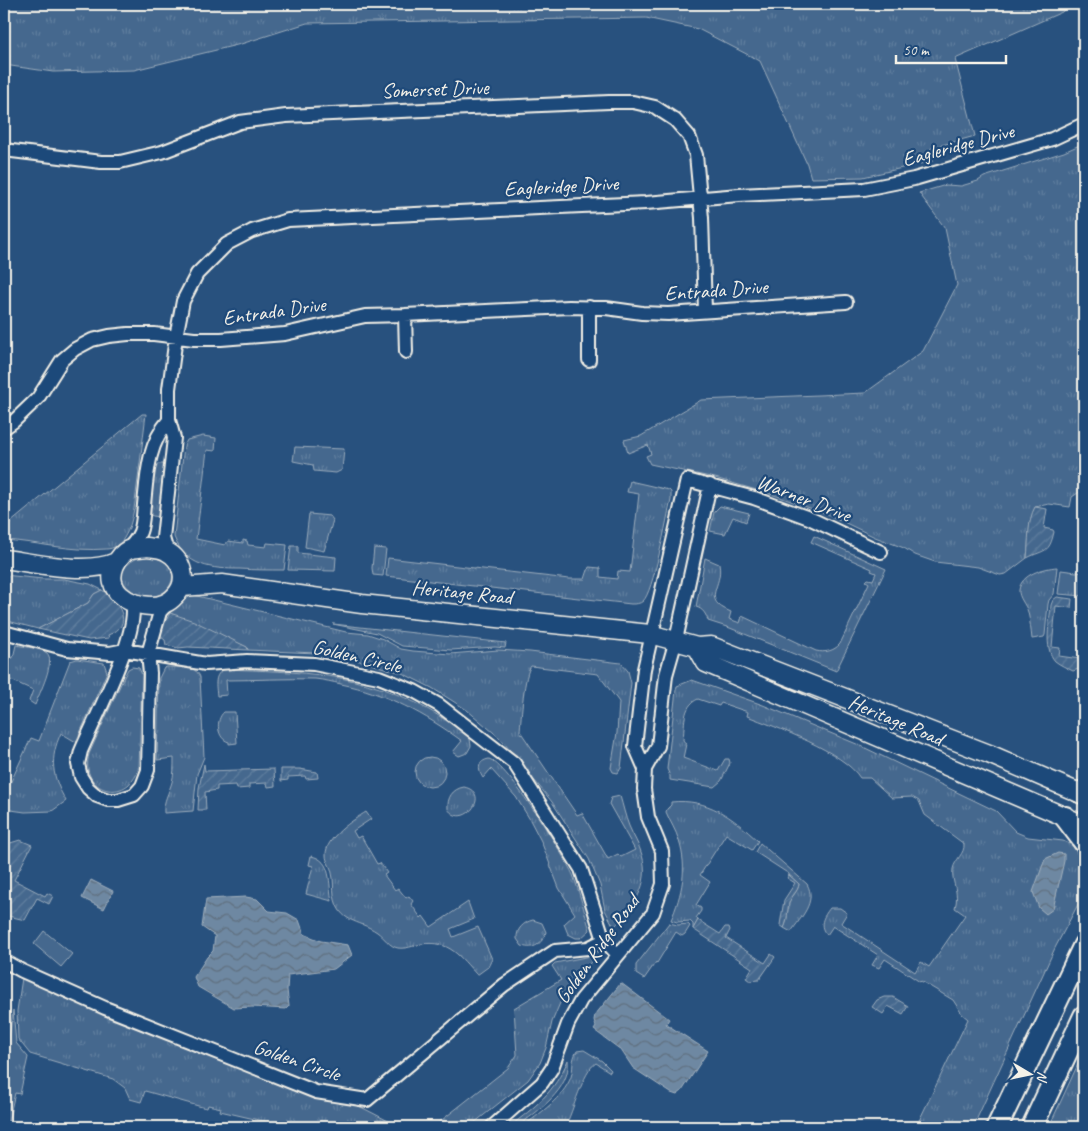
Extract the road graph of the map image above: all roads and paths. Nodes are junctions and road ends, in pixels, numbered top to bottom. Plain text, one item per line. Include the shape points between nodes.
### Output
1 (1084, 124) edge
2 (4, 150) edge
3 (700, 198) junction
4 (846, 302) dead end
5 (589, 307) junction
6 (706, 310) junction
7 (405, 315) junction
8 (176, 337) junction
9 (406, 352) dead end
10 (589, 360) dead end
11 (169, 420) junction
12 (4, 428) edge
13 (710, 486) junction
14 (167, 552) junction
15 (881, 552) dead end
16 (121, 557) junction
17 (4, 559) edge
18 (180, 564) junction
19 (75, 568) junction
20 (114, 584) junction
21 (222, 584) junction
22 (182, 587) junction
23 (169, 602) junction
24 (132, 603) junction
25 (4, 632) edge
26 (650, 634) junction
27 (676, 640) junction
28 (697, 647) junction
29 (126, 650) junction
30 (148, 654) junction
31 (645, 769) junction
32 (1083, 793) edge
33 (1065, 817) junction
34 (1084, 825) edge
35 (1084, 842) edge
36 (1084, 935) edge
37 (604, 940) junction
38 (1082, 950) edge
39 (618, 955) junction
40 (4, 961) edge
41 (1084, 1016) edge
42 (492, 1127) edge
43 (997, 1127) edge
44 (1032, 1127) edge

1 - 3 street, Eagleridge Drive via 1052,140 914,179 864,189
2 - 3 street, Somerset Drive via 120,162 162,152 240,122 258,119 633,102 655,107 675,120 689,136 696,155
3 - 6 street, Somerset Drive
3 - 8 street, Eagleridge Drive via 288,220 244,235 227,244 207,262 183,301
4 - 6 street, Entrada Drive
5 - 6 street, Entrada Drive via 668,314
5 - 7 street, Entrada Drive
5 - 10 street
7 - 8 street, Entrada Drive via 365,316 285,334 194,340
7 - 9 street
8 - 11 street, Eagleridge Drive via 169,389
8 - 12 street, Entrada Drive via 128,334 92,340 62,360 38,398
11 - 14 street, Eagleridge Drive via 174,438 164,532
11 - 16 street via 153,446 140,533
13 - 15 street, Warner Drive via 808,518
13 - 26 street, Warner Drive via 687,480
13 - 27 street
14 - 16 main road via 147,547
14 - 18 main road
16 - 19 main road via 101,567
16 - 20 main road via 113,571
17 - 19 main road
18 - 21 main road, Heritage Road via 198,576
18 - 22 main road via 184,577
19 - 20 main road
20 - 24 main road via 120,594
21 - 22 main road, Heritage Road
21 - 26 main road, Heritage Road via 362,604
22 - 23 main road
23 - 24 main road via 153,606
23 - 30 street via 160,612
24 - 29 street
25 - 29 street, Golden Circle via 67,649 110,653
26 - 27 main road, Heritage Road
26 - 31 street, Golden Ridge Road via 635,746
27 - 28 main road, Heritage Road
27 - 31 street, Golden Ridge Road via 666,675 658,746
28 - 32 main road, Heritage Road via 711,646 746,659
28 - 33 main road, Heritage Road via 706,663
29 - 30 street, Golden Circle
29 - 30 street via 80,751 78,764 81,778 88,788 108,800 134,795 142,786 148,770
30 - 37 street, Golden Circle via 206,664 248,661 314,664 379,677 439,704 514,763 581,869
31 - 39 street, Golden Ridge Road via 648,817 662,851 663,884 653,913
33 - 34 main road, Heritage Road
33 - 35 highway
36 - 38 highway
37 - 39 street, Golden Circle
37 - 40 street, Golden Circle via 588,948 555,951 504,985 368,1100 316,1092 105,1008
38 - 43 highway
39 - 42 street, Golden Ridge Road via 581,1000 568,1024 552,1068 542,1083
41 - 44 highway

